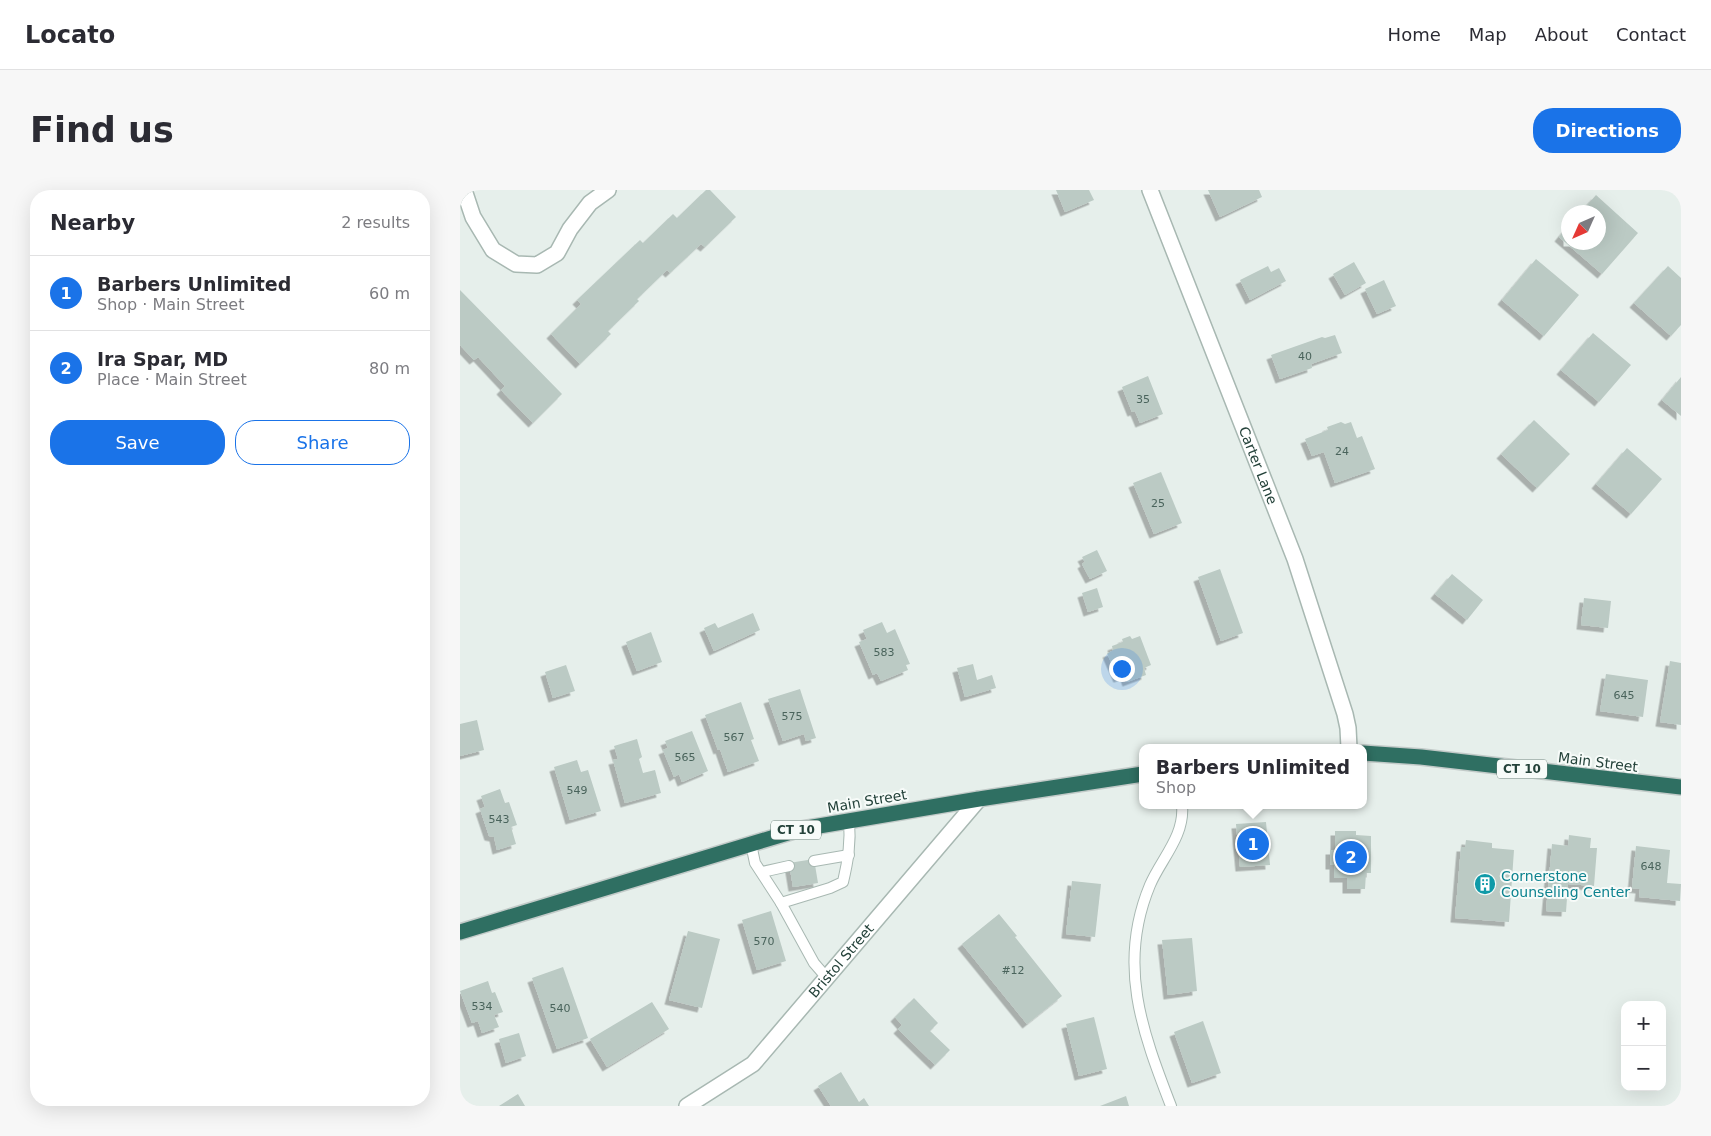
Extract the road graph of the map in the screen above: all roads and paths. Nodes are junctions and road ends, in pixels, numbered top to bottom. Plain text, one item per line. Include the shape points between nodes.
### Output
1 (464, 190) edge
2 (608, 190) edge
3 (1150, 190) edge
4 (1349, 744) edge
5 (1367, 753) edge
6 (1139, 775) edge
7 (1681, 788) edge
8 (980, 799) junction
9 (1181, 809) edge
10 (849, 821) junction
11 (751, 844) junction
12 (849, 854) junction
13 (814, 861) dead end
14 (789, 866) dead end
15 (762, 872) junction
16 (781, 903) junction
17 (460, 932) edge
18 (827, 978) junction
19 (686, 1106) edge
20 (1171, 1106) edge

1 - 2 street via 473,217 493,250 516,264 537,265 557,253 590,203
3 - 4 street, Carter Lane via 1295,559 1345,714
5 - 7 highway, Main Street / CT 10
6 - 8 highway, Main Street / CT 10
8 - 10 highway, Main Street / CT 10
8 - 18 street, Bristol Street
9 - 20 lane via 1178,832 1141,906 1134,940 1133,967 1137,1002
10 - 11 highway, Main Street / CT 10 via 801,829
10 - 12 lane
11 - 15 lane via 755,863
11 - 17 highway, Main Street / CT 10
12 - 13 lane
12 - 16 lane via 843,882
14 - 15 lane
15 - 16 lane
16 - 18 lane via 814,963
18 - 19 street, Bristol Street via 753,1064

